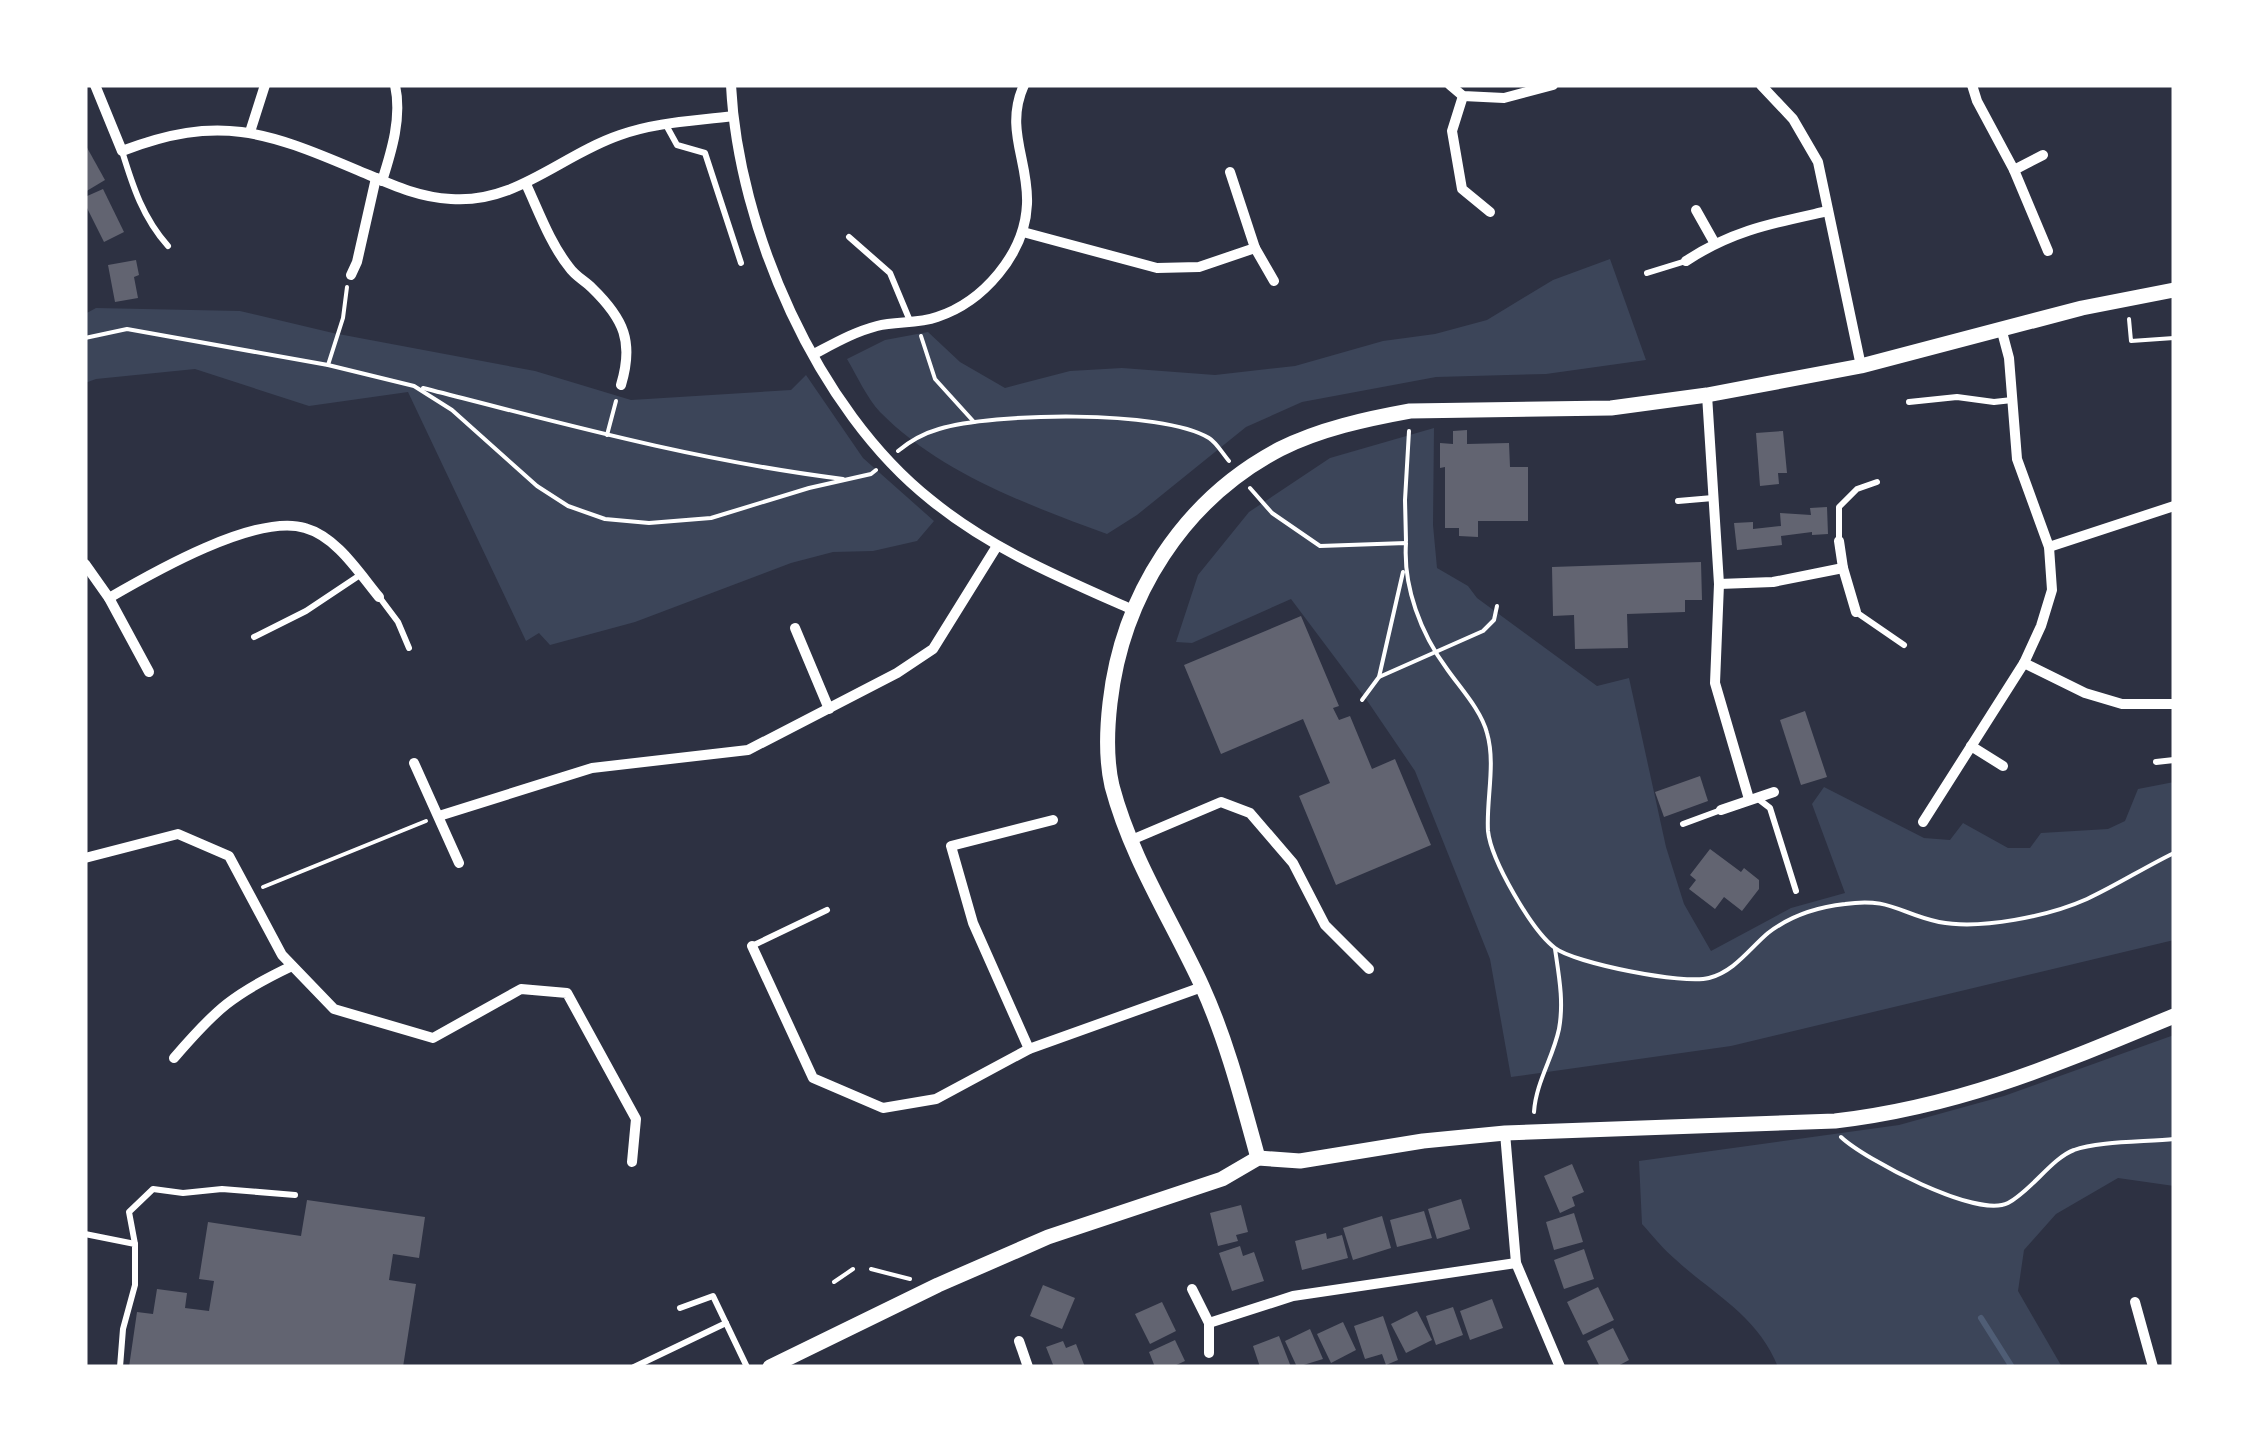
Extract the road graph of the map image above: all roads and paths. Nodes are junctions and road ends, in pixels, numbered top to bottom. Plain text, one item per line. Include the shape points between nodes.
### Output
1 (96, 85) edge
2 (265, 85) edge
3 (395, 85) edge
4 (731, 85) edge
5 (1024, 85) edge
6 (1450, 85) edge
7 (1553, 85) edge
8 (1761, 85) edge
9 (1972, 85) edge
10 (1463, 96) junction
11 (733, 116) junction
12 (666, 124) junction
13 (250, 132) junction
14 (122, 152) junction
15 (2043, 155) dead end
16 (2014, 170) junction
17 (1230, 172) dead end
18 (379, 179) junction
19 (526, 184) junction
20 (1696, 210) dead end
21 (1828, 211) junction
22 (1490, 212) dead end
23 (1023, 232) junction
24 (849, 237) dead end
25 (1714, 242) junction
26 (168, 246) dead end
27 (1255, 248) junction
28 (2048, 251) dead end
29 (1686, 261) joint
30 (741, 264) dead end
31 (1647, 272) dead end
32 (351, 275) joint
33 (1274, 281) dead end
34 (2174, 290) edge
35 (2127, 300) junction
36 (915, 322) junction
37 (2001, 328) junction
38 (85, 338) edge
39 (2174, 338) edge
40 (814, 354) junction
41 (328, 365) junction
42 (1861, 366) junction
43 (621, 384) joint
44 (414, 386) junction
45 (1706, 395) junction
46 (2013, 400) junction
47 (1909, 402) dead end
48 (1410, 412) junction
49 (974, 422) junction
50 (608, 435) junction
51 (901, 448) dead end
52 (871, 474) dead end
53 (1240, 474) junction
54 (848, 479) junction
55 (1878, 482) dead end
56 (1714, 498) junction
57 (1678, 501) dead end
58 (2174, 506) edge
59 (1839, 541) joint
60 (1406, 543) junction
61 (997, 546) junction
62 (2049, 547) junction
63 (85, 564) edge
64 (1404, 568) junction
65 (1843, 568) junction
66 (360, 575) junction
67 (1719, 584) junction
68 (379, 597) joint
69 (109, 598) junction
70 (1497, 606) dead end
71 (1131, 609) junction
72 (1856, 612) joint
73 (795, 628) dead end
74 (254, 637) dead end
75 (1904, 645) dead end
76 (410, 648) dead end
77 (1436, 650) junction
78 (2024, 663) junction
79 (149, 672) dead end
80 (1379, 677) junction
81 (1362, 700) dead end
82 (2174, 704) edge
83 (829, 708) junction
84 (1971, 746) junction
85 (2174, 760) edge
86 (2156, 762) dead end
87 (414, 763) dead end
88 (2002, 766) dead end
89 (1774, 792) dead end
90 (1752, 798) junction
91 (1721, 810) joint
92 (440, 816) junction
93 (1053, 820) dead end
94 (1923, 822) dead end
95 (1683, 824) dead end
96 (1129, 841) junction
97 (2174, 852) edge
98 (85, 858) edge
99 (459, 863) dead end
100 (1796, 892) dead end
101 (248, 893) junction
102 (827, 910) dead end
103 (752, 946) joint
104 (1555, 949) junction
105 (292, 966) junction
106 (1370, 968) dead end
107 (1202, 987) junction
108 (2174, 1016) edge
109 (1028, 1048) junction
110 (174, 1058) dead end
111 (1835, 1121) junction
112 (1536, 1132) junction
113 (1505, 1133) junction
114 (2174, 1139) edge
115 (1258, 1158) junction
116 (632, 1162) dead end
117 (296, 1195) dead end
118 (85, 1234) edge
119 (134, 1244) junction
120 (1516, 1264) junction
121 (853, 1269) dead end
122 (871, 1270) dead end
123 (834, 1282) dead end
124 (938, 1285) junction
125 (1192, 1288) dead end
126 (2135, 1302) dead end
127 (680, 1308) dead end
128 (1209, 1322) junction
129 (726, 1323) junction
130 (1020, 1341) dead end
131 (1209, 1353) joint
132 (120, 1367) edge
133 (634, 1367) edge
134 (747, 1367) edge
135 (770, 1367) edge
136 (1028, 1367) edge
137 (1208, 1367) edge
138 (1560, 1367) edge
139 (2153, 1367) edge

1 - 14 street
2 - 13 street
3 - 18 street via 395,133
4 - 11 street
5 - 23 street via 1015,105 1027,204
6 - 10 street
7 - 10 street via 1504,98
8 - 21 street via 1818,162
9 - 16 street
10 - 22 street via 1452,131 1462,189
11 - 12 street
11 - 40 street via 756,230
12 - 19 street via 621,134
12 - 30 lane via 676,145 705,153
13 - 14 street via 203,129
13 - 18 street
14 - 26 lane via 136,196
15 - 16 street
16 - 28 street
17 - 27 street
18 - 19 street via 416,195 454,200 491,197
18 - 32 street
19 - 43 street via 571,270 611,309 626,335 629,358
20 - 25 street
21 - 25 street
21 - 42 street
23 - 27 street via 1157,268 1199,267
23 - 36 street via 998,274 970,302
24 - 36 lane via 890,274
25 - 29 street
27 - 33 street
29 - 31 lane
32 - 41 path
34 - 35 street
35 - 37 street
35 - 39 path via 2131,341
36 - 40 street via 880,324
36 - 49 path via 935,379
37 - 42 street
37 - 46 street
38 - 41 path via 127,329
40 - 61 street via 849,414 887,460 930,500
41 - 44 path
42 - 45 street
43 - 50 path
44 - 50 path
44 - 54 path via 452,410 537,486 605,519 711,518
45 - 48 street via 1611,408
45 - 56 street
46 - 47 lane
46 - 62 street via 2017,459
48 - 53 street via 1330,429
48 - 60 path
49 - 51 path via 938,429
49 - 53 path via 1065,416 1177,427 1210,438
50 - 54 path via 751,467
52 - 54 path
53 - 60 path via 1272,513 1320,546
53 - 71 street via 1193,516
55 - 59 lane via 1856,489 1839,507
56 - 57 lane
56 - 67 street
58 - 62 street
59 - 65 street
60 - 64 path
61 - 71 street
61 - 83 street via 933,648
62 - 78 street via 2052,590
63 - 69 street
64 - 77 path
64 - 80 path
65 - 67 street
65 - 72 street
66 - 68 street
66 - 69 street via 326,538 304,527 271,528 172,562
66 - 74 lane
67 - 90 street via 1715,683
68 - 76 lane
69 - 79 street
70 - 77 path via 1483,631
71 - 96 street via 1107,724 1111,780
72 - 75 lane
73 - 83 street
77 - 80 path
77 - 104 path via 1488,734 1488,833 1498,868
78 - 82 street via 2122,704
78 - 84 street
80 - 81 path
83 - 92 street via 748,750 592,768
84 - 88 street
84 - 94 street
85 - 86 lane
87 - 92 street
89 - 90 street
90 - 91 street
90 - 100 lane via 1770,808
91 - 95 lane
92 - 99 street
92 - 101 path
93 - 109 street via 951,846 973,923
96 - 106 street via 1222,802 1250,813 1294,863 1325,925
96 - 107 street
97 - 104 path via 2086,900 2043,914 1976,924 1938,922 1872,900 1817,908 1771,931 1732,968 1707,979 1642,975
98 - 101 street via 178,834 229,856
101 - 105 street
102 - 103 lane
103 - 109 street via 813,1078 883,1108 936,1098
104 - 112 path via 1563,1004 1538,1081
105 - 110 street via 214,1011
105 - 116 street via 334,1009 433,1038 521,989 567,993 636,1119
107 - 109 street
107 - 115 street
108 - 111 street via 1971,1095
111 - 112 street
111 - 114 path via 1841,1139 1878,1162 1984,1205 2006,1204 2073,1150
112 - 113 street
113 - 115 street via 1300,1161
113 - 120 street
115 - 124 street via 1222,1179 1048,1238
117 - 119 lane via 153,1189 130,1212
118 - 119 lane
119 - 132 lane via 136,1284
120 - 128 street via 1293,1296
120 - 138 street
121 - 123 path
122 - 124 path
124 - 135 street
125 - 128 street
126 - 139 street
127 - 129 lane via 713,1296
128 - 131 street
129 - 133 lane
129 - 134 lane
130 - 136 street
131 - 137 lane

